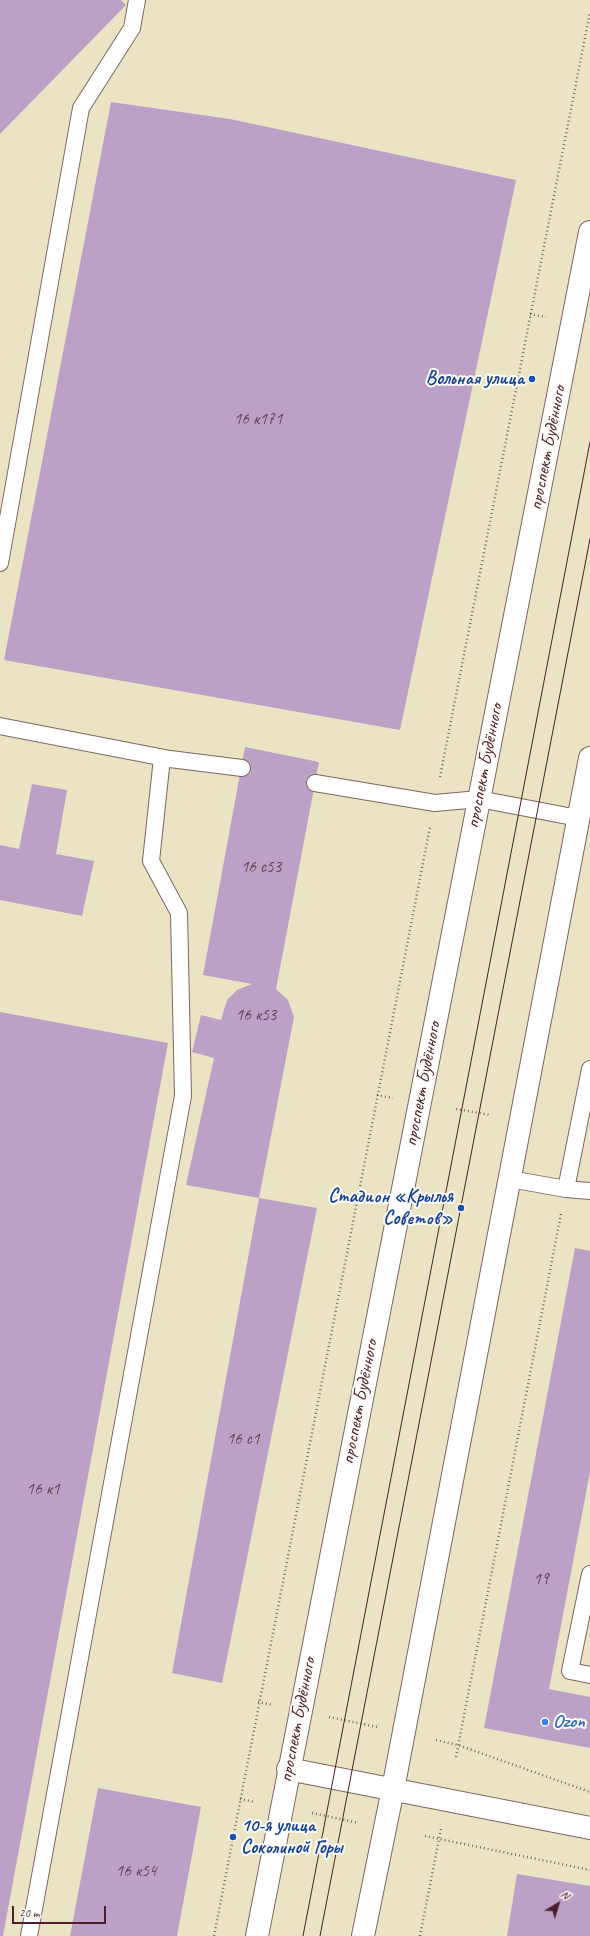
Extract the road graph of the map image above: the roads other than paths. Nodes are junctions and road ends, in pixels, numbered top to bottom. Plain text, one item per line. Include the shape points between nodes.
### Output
1 (137, 0) edge
2 (590, 232) edge
3 (0, 563) edge
4 (0, 726) edge
5 (162, 758) junction
6 (590, 758) edge
7 (242, 768) dead end
8 (314, 783) dead end
9 (479, 800) junction
10 (578, 818) junction
11 (590, 1069) edge
12 (510, 1179) junction
13 (566, 1189) junction
14 (590, 1191) edge
15 (590, 1574) edge
16 (590, 1675) edge
17 (288, 1769) junction
18 (393, 1789) junction
19 (590, 1828) edge
20 (29, 1936) edge
21 (257, 1936) edge
22 (363, 1936) edge

1 - 3 lane via 132,28 81,108
2 - 9 main road, проспект Будённого
4 - 5 lane
5 - 7 lane
5 - 20 lane via 151,861 180,913 183,1096
6 - 10 main road
8 - 9 lane via 435,803
9 - 10 lane
9 - 17 main road, проспект Будённого
10 - 12 main road
11 - 13 lane
12 - 13 lane
12 - 18 main road
13 - 14 lane
15 - 16 lane via 570,1670
17 - 18 main road
17 - 21 main road, проспект Будённого
18 - 19 main road
18 - 22 main road

